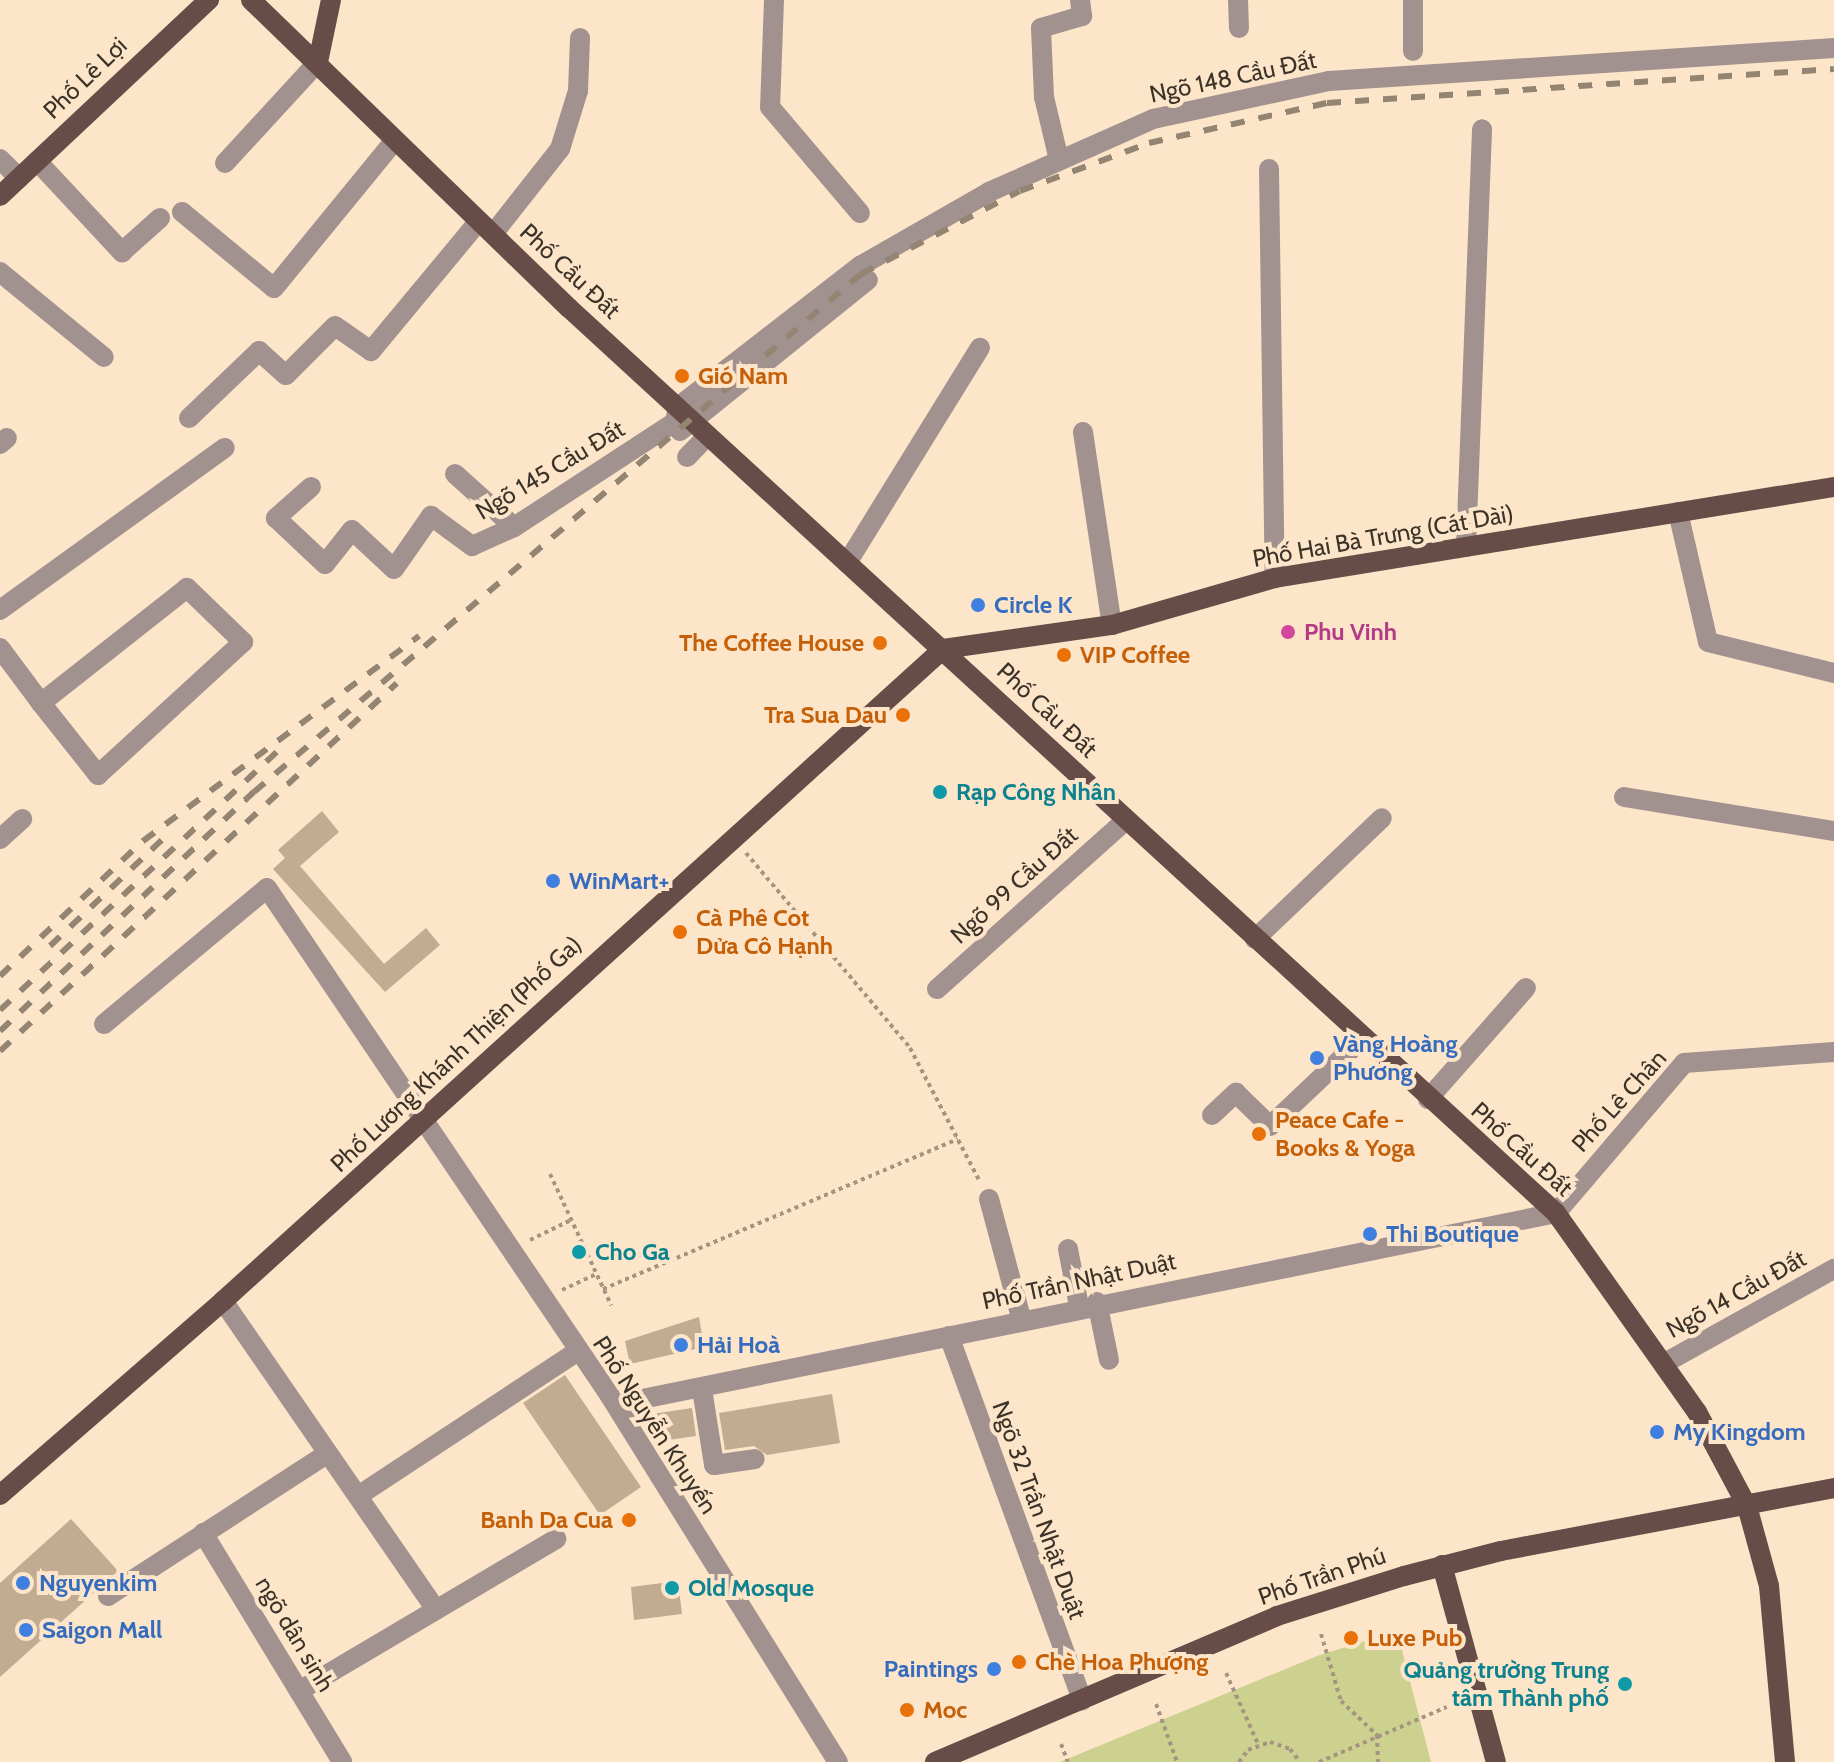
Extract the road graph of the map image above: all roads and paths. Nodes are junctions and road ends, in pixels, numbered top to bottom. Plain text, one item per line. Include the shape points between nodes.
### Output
1 (209, 0) edge
2 (251, 0) edge
3 (331, 0) edge
4 (774, 0) edge
5 (1080, 0) edge
6 (1238, 0) edge
7 (1413, 0) edge
8 (1239, 28) dead end
9 (580, 38) dead end
10 (1834, 48) edge
11 (1413, 51) dead end
12 (318, 62) junction
13 (1482, 129) dead end
14 (395, 140) junction
15 (0, 159) edge
16 (1059, 160) junction
17 (37, 161) junction
18 (225, 163) dead end
19 (1269, 169) dead end
20 (19, 178) junction
21 (0, 196) edge
22 (182, 212) dead end
23 (860, 213) dead end
24 (160, 218) dead end
25 (486, 228) junction
26 (0, 272) edge
27 (868, 280) dead end
28 (980, 348) dead end
29 (104, 357) dead end
30 (678, 407) junction
31 (189, 418) dead end
32 (701, 429) junction
33 (1083, 432) dead end
34 (225, 448) dead end
35 (651, 452) dead end
36 (687, 457) dead end
37 (455, 474) dead end
38 (311, 487) dead end
39 (1834, 487) edge
40 (1678, 512) junction
41 (514, 527) junction
42 (1466, 547) junction
43 (847, 563) junction
44 (1275, 578) junction
45 (0, 610) edge
46 (1112, 625) junction
47 (0, 648) edge
48 (943, 649) junction
49 (7, 671) edge
50 (1834, 673) edge
51 (41, 703) junction
52 (1624, 797) dead end
53 (1382, 818) dead end
54 (22, 819) dead end
55 (1126, 820) junction
56 (1834, 831) edge
57 (732, 836) junction
58 (0, 839) edge
59 (1255, 939) junction
60 (1526, 988) dead end
61 (937, 989) dead end
62 (104, 1024) dead end
63 (1362, 1039) junction
64 (1834, 1052) edge
65 (1428, 1099) junction
66 (1212, 1115) dead end
67 (422, 1122) junction
68 (958, 1139) junction
69 (550, 1174) dead end
70 (989, 1199) joint
71 (1556, 1213) junction
72 (571, 1220) junction
73 (513, 1248) junction
74 (1068, 1249) dead end
75 (1834, 1269) edge
76 (596, 1274) junction
77 (603, 1289) junction
78 (544, 1298) junction
79 (223, 1301) junction
80 (1088, 1304) junction
81 (611, 1305) dead end
82 (1021, 1318) junction
83 (949, 1336) junction
84 (576, 1352) junction
85 (1109, 1360) dead end
86 (1663, 1364) junction
87 (702, 1389) junction
88 (610, 1396) junction
89 (647, 1398) junction
90 (628, 1425) junction
91 (328, 1453) junction
92 (755, 1459) dead end
93 (1834, 1488) edge
94 (0, 1495) edge
95 (358, 1496) junction
96 (1747, 1506) junction
97 (203, 1533) junction
98 (556, 1539) dead end
99 (1442, 1565) junction
100 (108, 1596) dead end
101 (436, 1610) junction
102 (1321, 1634) dead end
103 (1226, 1673) dead end
104 (299, 1691) junction
105 (1082, 1700) junction
106 (1156, 1704) dead end
107 (1447, 1707) dead end
108 (1378, 1740) junction
109 (1061, 1744) dead end
110 (1258, 1744) junction
111 (342, 1762) edge
112 (838, 1762) edge
113 (935, 1762) edge
114 (1068, 1762) edge
115 (1177, 1762) edge
116 (1239, 1762) edge
117 (1300, 1762) edge
118 (1319, 1762) edge
119 (1378, 1762) edge
120 (1496, 1762) edge
121 (1785, 1762) edge

1 - 17 main road, Phố Lê Lợi
2 - 12 main road, Phố Cầu Đất
3 - 12 main road
4 - 23 street via 770,107
5 - 16 street via 1082,16 1041,28 1044,97
6 - 8 street
7 - 11 street
9 - 25 street via 578,91 560,149
10 - 16 street, Ngõ 148 Cầu Đất via 1329,81 1153,119
12 - 14 main road, Phố Cầu Đất
12 - 18 street
13 - 42 street
14 - 22 street via 274,288
14 - 25 main road, Phố Cầu Đất
15 - 20 street
16 - 30 street, Ngõ 148 Cầu Đất via 989,192 860,266
17 - 20 main road, Phố Lê Lợi
17 - 24 street via 122,252
19 - 44 street
20 - 21 main road, Phố Lê Lợi
25 - 30 main road, Phố Cầu Đất
25 - 31 street via 371,351 335,326 286,375 259,351
26 - 29 street
27 - 32 street
28 - 43 street
30 - 32 main road, Phố Cầu Đất
30 - 41 street, Ngõ 145 Cầu Đất via 675,422
32 - 35 street
32 - 36 street
32 - 43 main road, Phố Cầu Đất
33 - 46 street
34 - 45 street
37 - 41 street
38 - 41 street, Ngõ 145 Cầu Đất via 276,518 325,564 352,530 394,569 431,516 472,546
39 - 40 main road, Phố Hai Bà Trưng (Cát Dài)
40 - 42 main road, Phố Hai Bà Trưng (Cát Dài)
40 - 50 street via 1708,642
42 - 44 main road, Phố Hai Bà Trưng (Cát Dài)
43 - 48 main road, Phố Cầu Đất
44 - 46 main road, Phố Hai Bà Trưng (Cát Dài)
46 - 48 main road, Phố Hai Bà Trưng (Cát Dài)
47 - 49 street
48 - 55 main road, Phố Cầu Đất
48 - 57 main road, Phố Lương Khánh Thiện (Phố Ga)
49 - 51 street
51 - 51 street via 98,775 243,642 187,588
52 - 56 street
53 - 59 street
54 - 58 street
55 - 59 main road, Phố Cầu Đất
55 - 61 street, Ngõ 99 Cầu Đất
57 - 67 main road, Phố Lương Khánh Thiện (Phố Ga)
57 - 68 path via 910,1048
59 - 63 main road, Phố Cầu Đất
60 - 65 street
62 - 67 street, Phố Nguyễn Khuyến via 267,888
63 - 65 main road, Phố Cầu Đất
63 - 66 street via 1270,1126 1236,1093
64 - 71 street, Phố Lê Chân via 1684,1063
65 - 71 main road, Phố Cầu Đất
67 - 73 street, Phố Nguyễn Khuyến
67 - 79 main road, Phố Lương Khánh Thiện (Phố Ga)
68 - 70 path
68 - 77 path
69 - 72 path
70 - 82 street
71 - 80 street, Phố Trần Nhật Duật
71 - 86 main road, Phố Cầu Đất
72 - 73 path
72 - 76 path
73 - 78 street, Phố Nguyễn Khuyến
74 - 80 street
75 - 86 street, Ngõ 14 Cầu Đất
76 - 77 path
76 - 78 path
77 - 81 path
78 - 84 street, Phố Nguyễn Khuyến
79 - 91 street
79 - 94 main road, Phố Lương Khánh Thiện (Phố Ga)
80 - 82 street, Phố Trần Nhật Duật
80 - 85 street
82 - 83 street, Phố Trần Nhật Duật
83 - 87 street, Phố Trần Nhật Duật
83 - 105 street, Ngõ 32 Trần Nhật Duật
84 - 88 street, Phố Nguyễn Khuyến
84 - 95 street
86 - 96 main road, Phố Cầu Đất via 1697,1412
87 - 89 street, Phố Trần Nhật Duật
87 - 92 street via 714,1465
88 - 89 street, Phố Trần Nhật Duật
88 - 90 street, Phố Nguyễn Khuyến
89 - 90 street
90 - 112 street, Phố Nguyễn Khuyến
91 - 95 street
91 - 97 street
93 - 96 main road, Phố Trần Phú
95 - 101 street
96 - 99 main road, Phố Trần Phú
96 - 121 main road, Phố Cầu Đất via 1769,1586
97 - 100 street
97 - 104 street, ngõ dân sinh
98 - 101 street
99 - 105 main road, Phố Trần Phú via 1277,1616
99 - 120 main road
101 - 104 street
102 - 108 path via 1341,1701 1369,1722
103 - 110 path
104 - 111 street, ngõ dân sinh
105 - 113 main road, Phố Trần Phú
106 - 115 path
107 - 108 path
108 - 118 path
108 - 119 path
109 - 114 path
110 - 116 path
110 - 117 path via 1279,1744

